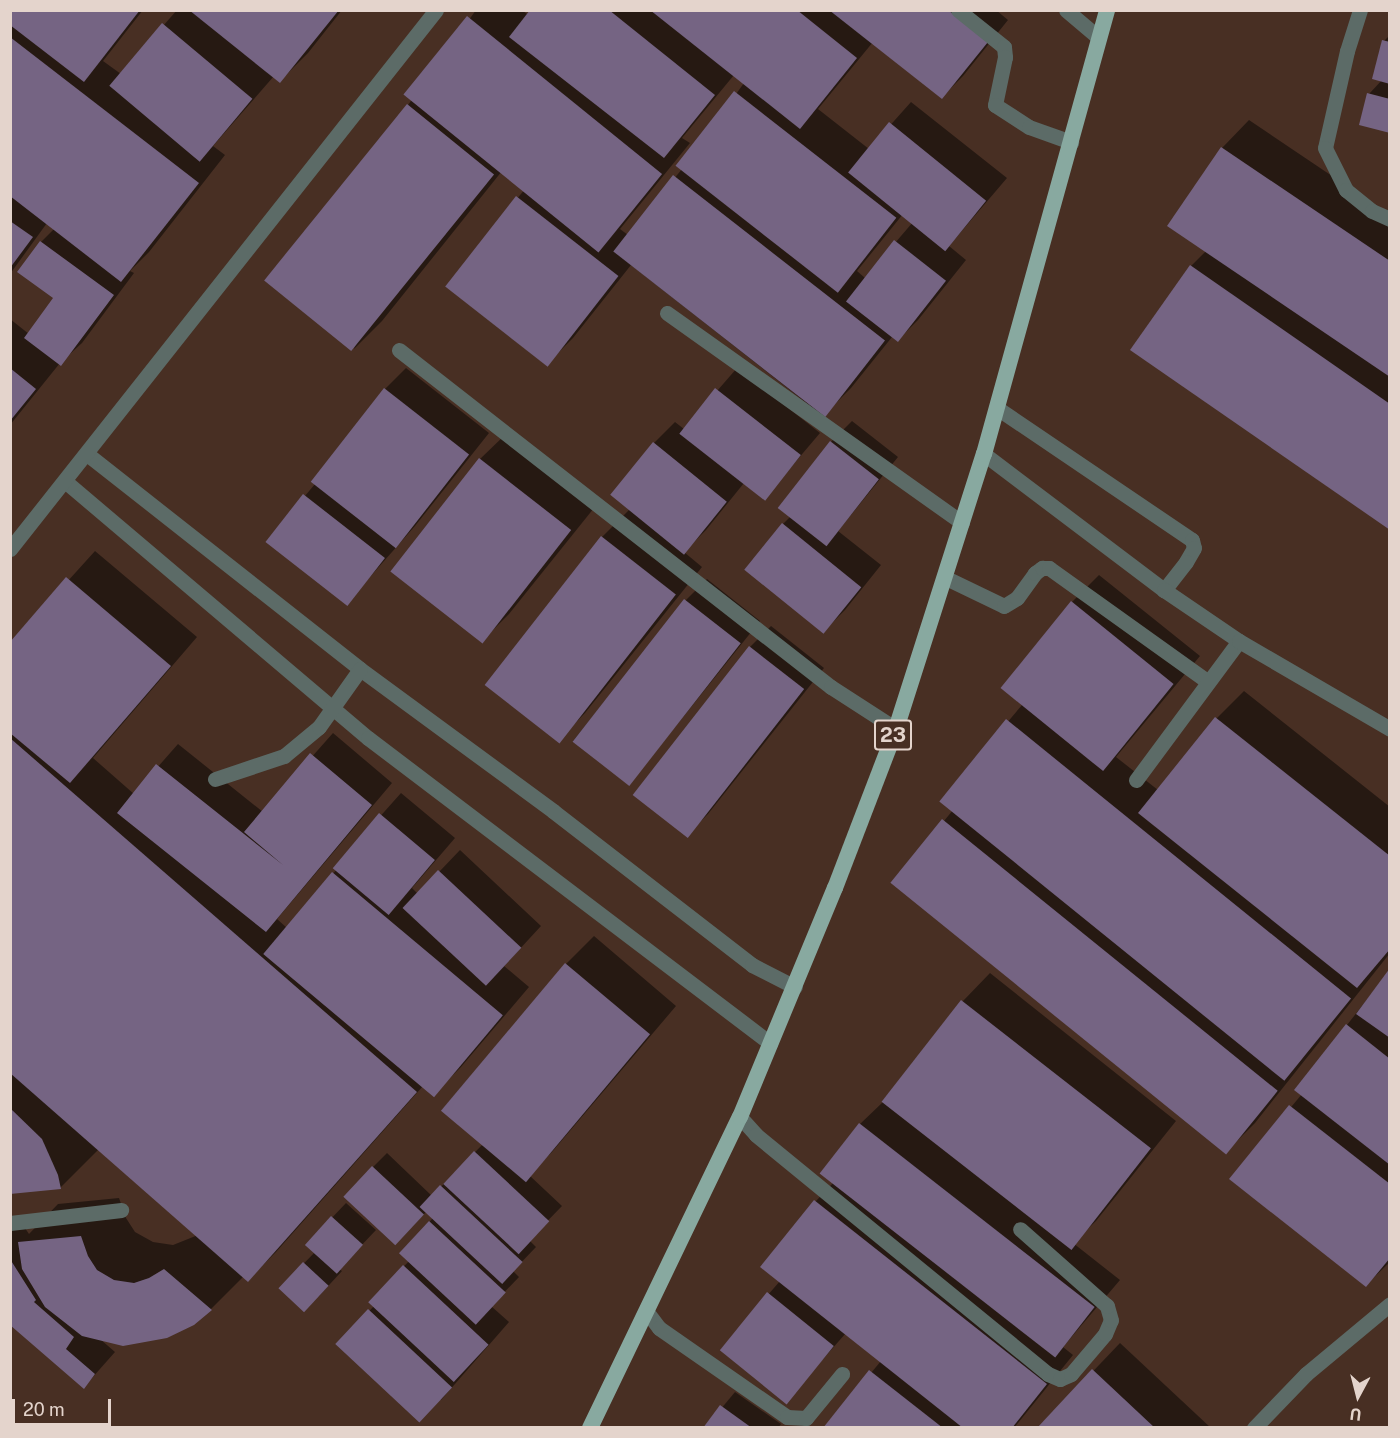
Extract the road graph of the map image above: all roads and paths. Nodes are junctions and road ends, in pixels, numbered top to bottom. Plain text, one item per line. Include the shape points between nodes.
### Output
1 (436, 10) edge
2 (958, 10) edge
3 (1066, 10) edge
4 (1107, 10) edge
5 (1360, 10) edge
6 (1099, 38) junction
7 (1071, 142) junction
8 (1389, 219) edge
9 (667, 313) dead end
10 (399, 350) dead end
11 (997, 408) junction
12 (87, 454) junction
13 (984, 454) junction
14 (66, 482) junction
15 (962, 523) junction
16 (10, 549) edge
17 (946, 578) junction
18 (1164, 590) junction
19 (1239, 641) junction
20 (360, 669) junction
21 (1207, 681) junction
22 (332, 707) junction
23 (896, 729) junction
24 (1389, 729) edge
25 (215, 779) dead end
26 (1136, 780) dead end
27 (795, 987) junction
28 (770, 1042) junction
29 (740, 1117) junction
30 (121, 1210) dead end
31 (10, 1223) edge
32 (1020, 1229) dead end
33 (1389, 1304) edge
34 (647, 1312) junction
35 (842, 1374) dead end
36 (595, 1425) edge
37 (1254, 1428) edge

1 - 12 street
2 - 7 street via 1004,47 995,105 1029,126
3 - 6 street
4 - 6 highway, 23
5 - 8 street via 1325,148 1346,190 1372,212
6 - 7 highway, 23
7 - 11 highway, 23
9 - 15 street
10 - 23 street via 831,687
11 - 13 highway, 23
11 - 18 street via 1192,540 1194,548
12 - 14 street
12 - 20 street
13 - 15 highway, 23
13 - 18 street
14 - 16 street
14 - 22 street
15 - 17 highway, 23
17 - 21 street via 1004,606 1017,598 1035,573 1049,568
17 - 23 highway, 23
18 - 19 street
19 - 21 street
19 - 24 street
20 - 22 street
20 - 27 street via 752,965
21 - 26 street
22 - 25 street via 319,727 284,756
22 - 28 street
23 - 27 highway, 23
27 - 28 highway, 23
28 - 29 highway, 23
29 - 32 street via 756,1135 1048,1374 1060,1379 1071,1374 1105,1334 1111,1320 1107,1306
29 - 34 highway, 23
30 - 31 street
33 - 37 street via 1306,1374
34 - 35 street via 659,1328 787,1417 806,1418
34 - 36 highway, 23

